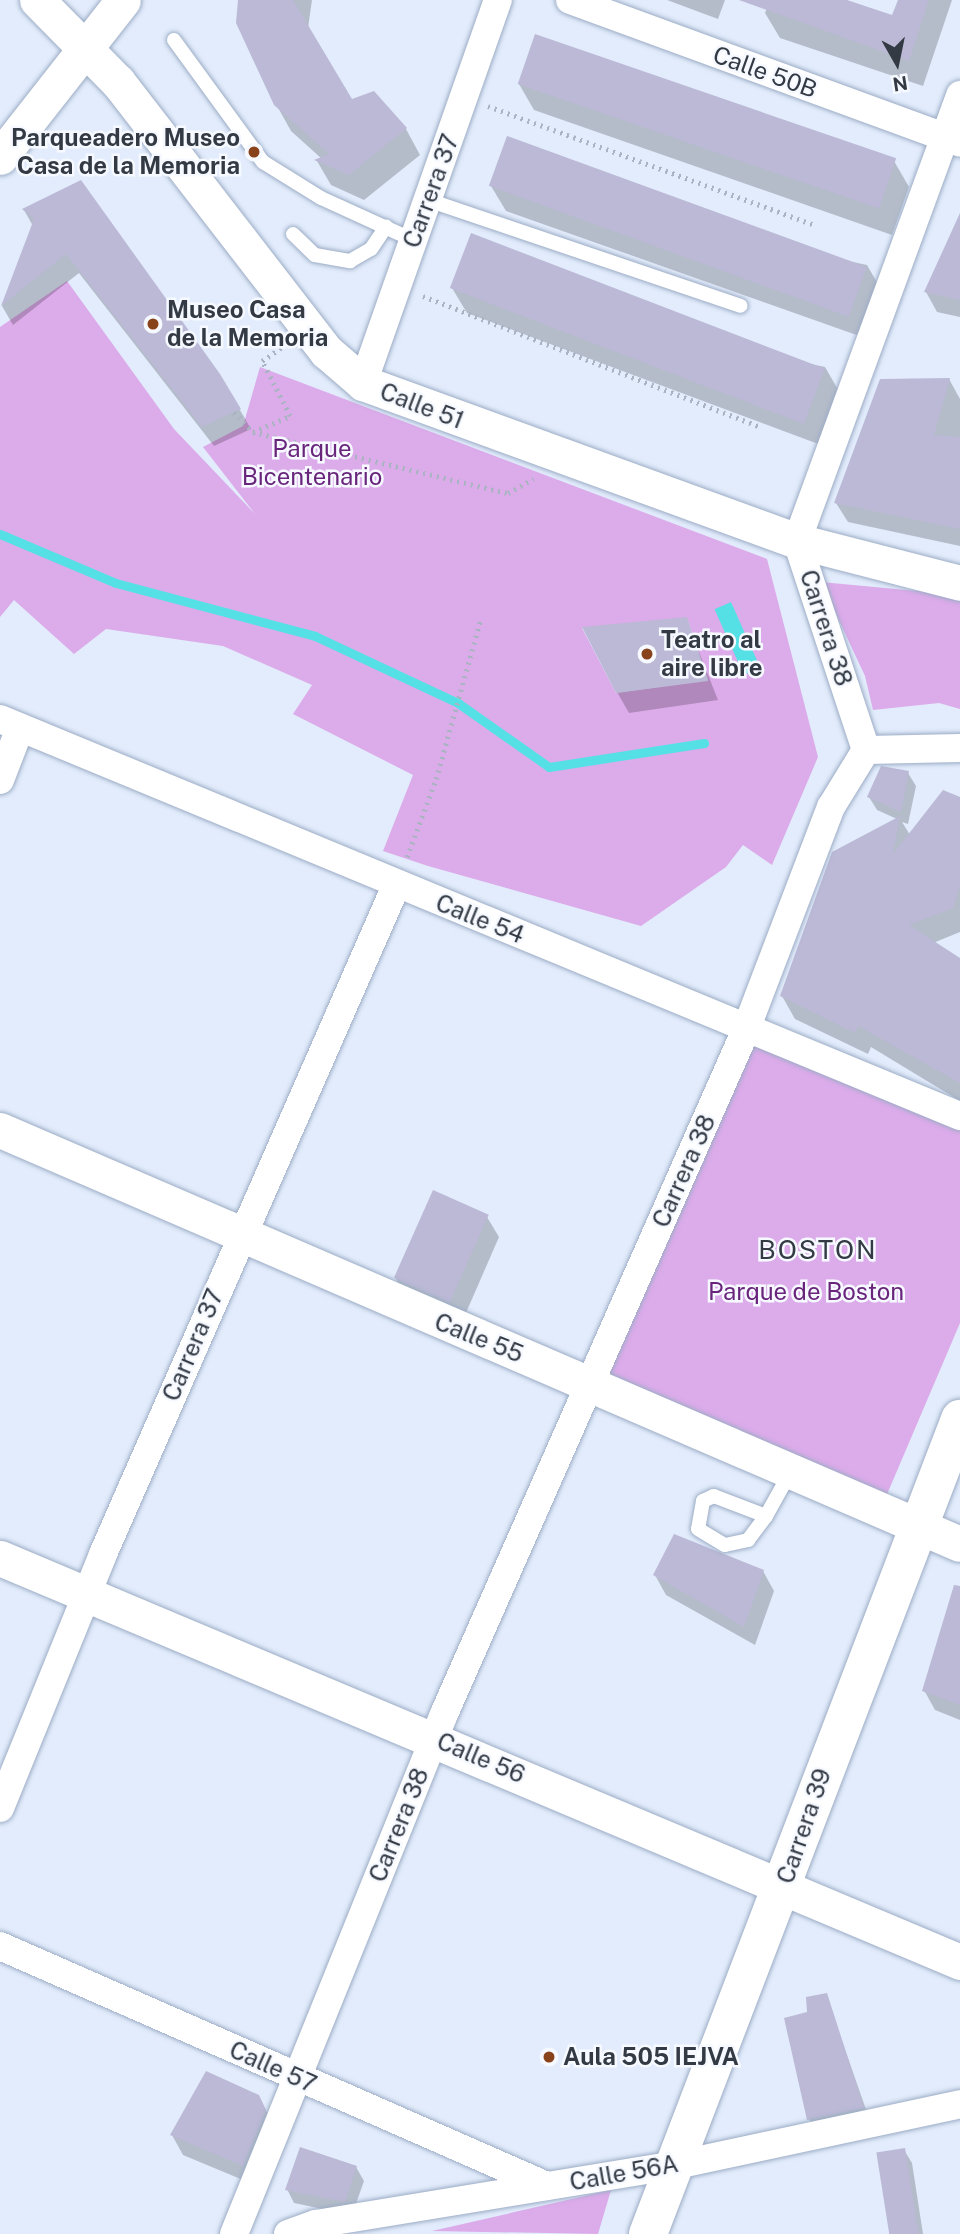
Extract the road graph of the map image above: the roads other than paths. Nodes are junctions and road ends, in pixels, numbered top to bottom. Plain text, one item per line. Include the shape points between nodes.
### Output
1 (37, 0) edge
2 (124, 0) edge
3 (498, 0) edge
4 (570, 0) edge
5 (618, 8) edge
6 (174, 40) dead end
7 (86, 48) junction
8 (960, 95) edge
9 (952, 140) edge
10 (0, 157) edge
11 (428, 200) junction
12 (386, 227) junction
13 (293, 234) dead end
14 (413, 240) junction
15 (741, 306) dead end
16 (363, 383) junction
17 (797, 541) junction
18 (960, 583) edge
19 (10, 723) edge
20 (960, 748) edge
21 (866, 750) junction
22 (0, 780) edge
23 (396, 886) junction
24 (745, 1032) junction
25 (960, 1116) edge
26 (0, 1130) edge
27 (240, 1237) junction
28 (592, 1384) junction
29 (960, 1419) edge
30 (791, 1470) junction
31 (766, 1516) junction
32 (922, 1527) junction
33 (960, 1544) edge
34 (0, 1558) edge
35 (87, 1595) junction
36 (434, 1738) junction
37 (0, 1808) edge
38 (782, 1889) junction
39 (0, 1946) edge
40 (960, 1962) edge
41 (298, 2078) junction
42 (960, 2104) edge
43 (672, 2166) junction
44 (547, 2186) junction
45 (234, 2234) edge
46 (288, 2234) edge
47 (648, 2234) edge

1 - 7 street, Calle 51
2 - 7 street
3 - 11 street, Carrera 37
4 - 5 street, Calle 50B
5 - 9 street, Calle 50B
6 - 12 lane via 263,162
7 - 10 street
7 - 16 street, Calle 51 via 327,352
8 - 9 street, Carrera 38
9 - 17 street, Carrera 38
11 - 14 street, Carrera 37
11 - 15 lane
12 - 13 lane via 370,249 350,261 315,255
12 - 14 lane
14 - 16 street, Carrera 37
16 - 17 street, Calle 51
17 - 18 street, Calle 51
17 - 21 street, Carrera 38
19 - 22 street
19 - 23 street, Calle 54
20 - 21 street
21 - 24 street, Carrera 38 via 831,807
23 - 24 street, Calle 54
23 - 27 street, Carrera 37
24 - 25 street, Calle 54 via 795,1044
24 - 28 street, Carrera 38
26 - 27 street, Calle 55 via 108,1171
27 - 28 street, Calle 55
27 - 35 street, Carrera 37
28 - 30 street, Calle 55
28 - 36 street, Carrera 38
29 - 32 main road, Carrera 39
30 - 31 lane
30 - 32 street, Calle 55
31 - 31 lane via 737,1546 698,1529 703,1501 714,1496
32 - 33 street, Calle 55
32 - 38 main road, Carrera 39 via 831,1748
34 - 35 street, Calle 56
35 - 36 street, Calle 56
35 - 37 street, Carrera 37
36 - 38 street, Calle 56
36 - 41 street, Carrera 38
38 - 40 street, Calle 56
38 - 43 main road, Carrera 39
39 - 41 street, Calle 57
41 - 44 street, Calle 57
41 - 45 street, Carrera 38
42 - 43 street, Calle 56A
43 - 44 street, Calle 56A
43 - 47 main road, Carrera 39
44 - 46 street, Calle 56A via 316,2224

